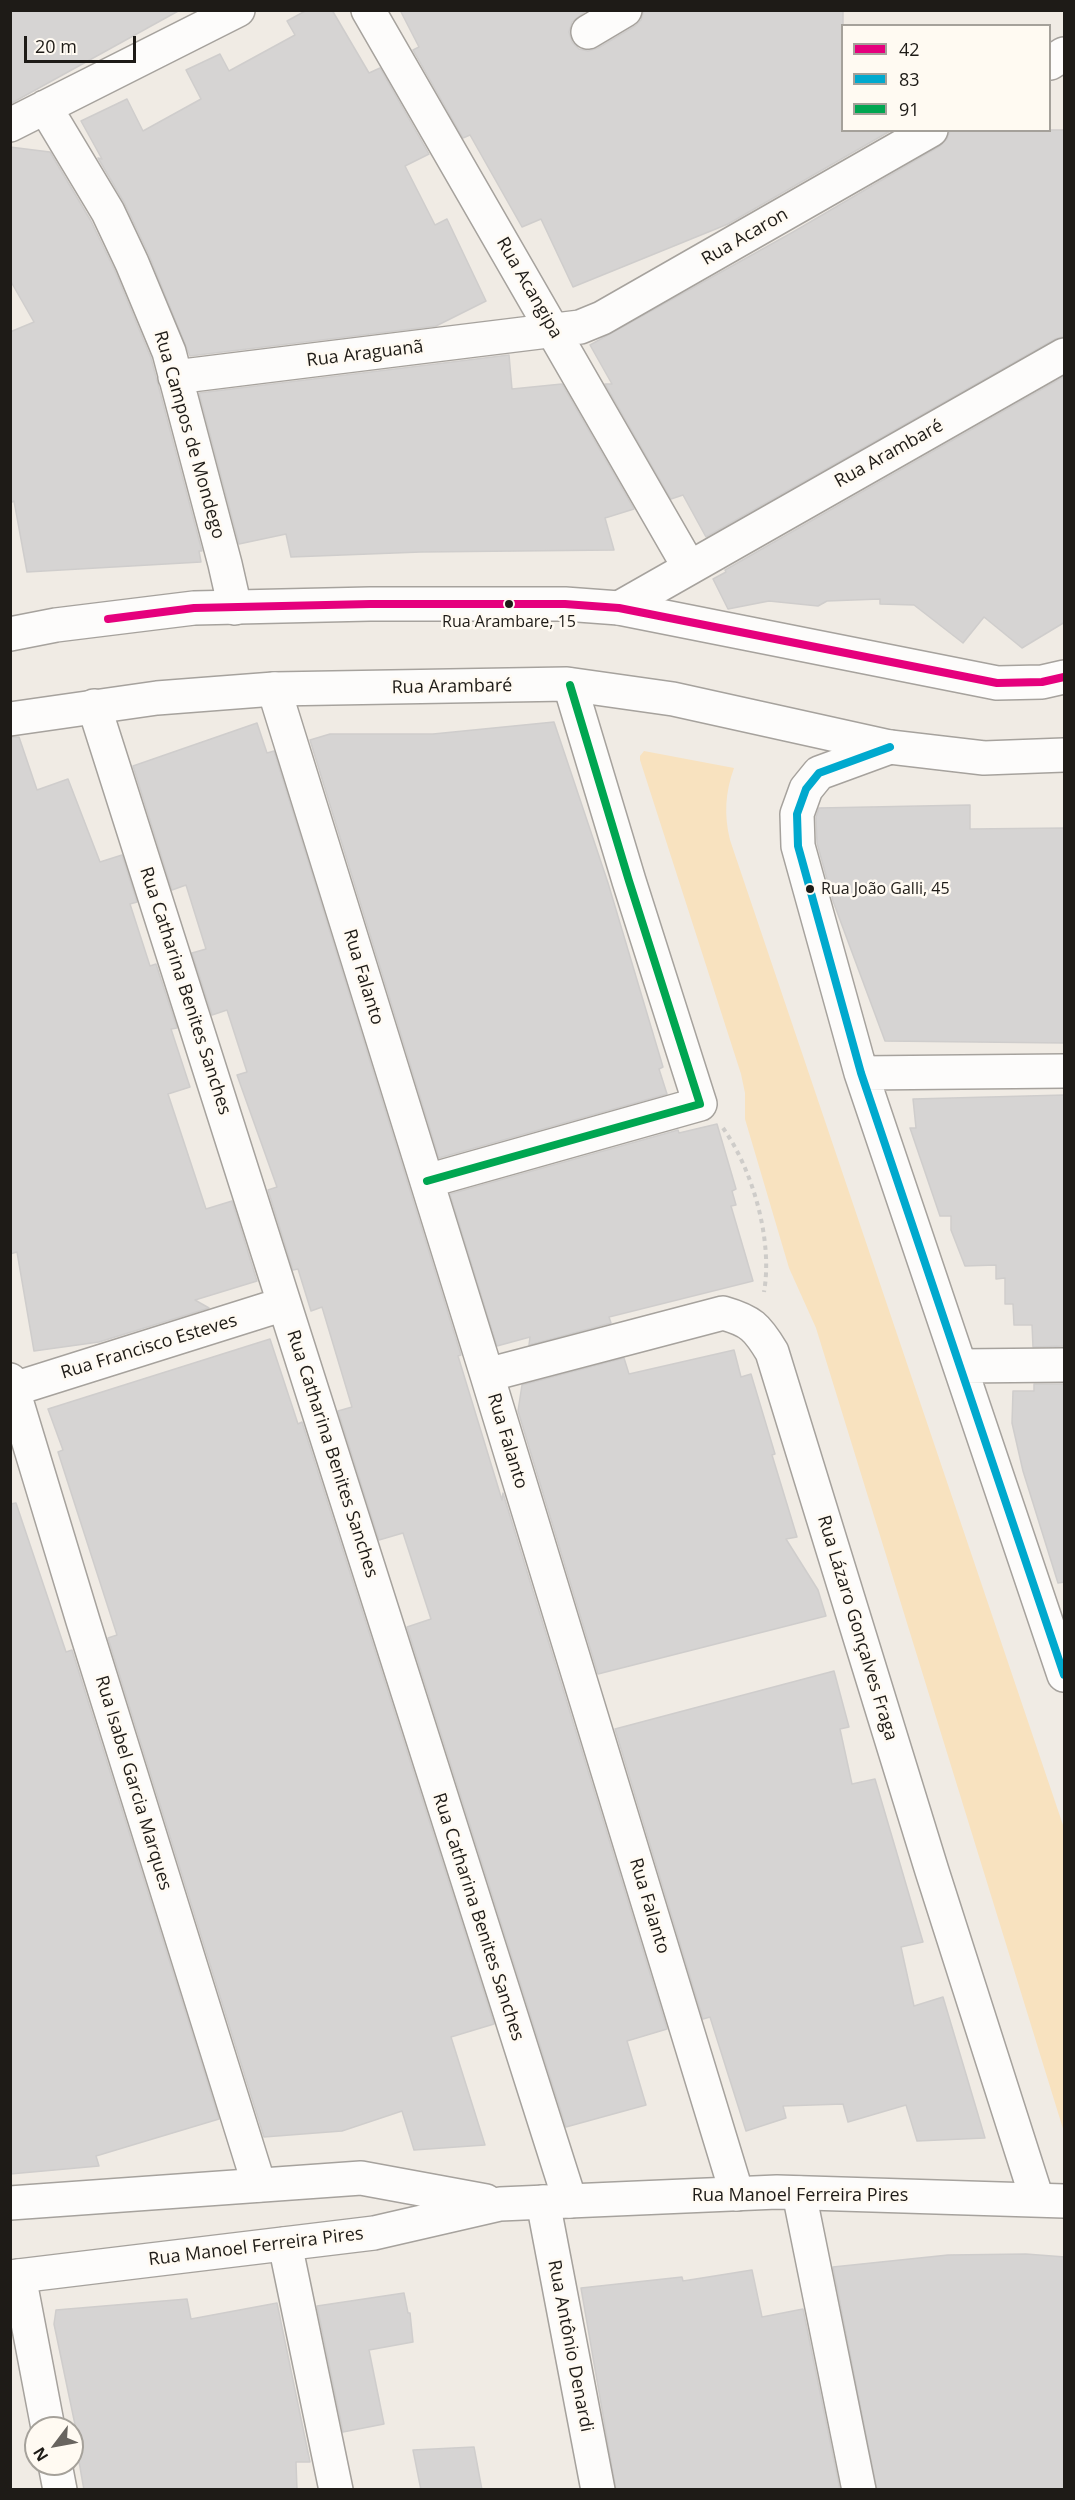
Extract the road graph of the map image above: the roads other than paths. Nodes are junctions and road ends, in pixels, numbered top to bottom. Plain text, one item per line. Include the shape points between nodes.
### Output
1 (238, 10) edge
2 (368, 10) edge
3 (625, 10) edge
4 (588, 32) dead end
5 (1065, 54) edge
6 (1051, 62) edge
7 (45, 107) junction
8 (10, 124) edge
9 (928, 132) edge
10 (555, 332) junction
11 (1065, 355) edge
12 (175, 377) junction
13 (689, 567) junction
14 (235, 608) junction
15 (620, 609) junction
16 (10, 634) edge
17 (1065, 677) edge
18 (570, 685) junction
19 (274, 689) junction
20 (94, 706) junction
21 (10, 719) edge
22 (890, 747) junction
23 (1065, 755) edge
24 (1065, 1071) edge
25 (861, 1073) junction
26 (427, 1181) junction
27 (284, 1304) junction
28 (1065, 1365) edge
29 (960, 1366) junction
30 (487, 1375) junction
31 (12, 1384) edge
32 (1065, 1675) edge
33 (259, 2185) junction
34 (799, 2193) junction
35 (737, 2194) junction
36 (1051, 2200) edge
37 (556, 2202) junction
38 (10, 2203) edge
39 (500, 2204) junction
40 (285, 2244) junction
41 (15, 2276) edge
42 (45, 2416) edge
43 (336, 2490) edge
44 (598, 2490) edge
45 (859, 2490) edge

1 - 7 street
2 - 10 street, Rua Acangipa
3 - 4 street
5 - 6 street
7 - 8 street
7 - 12 street, Rua Campos de Mondego via 112,222 169,352
9 - 10 street, Rua Acaron via 602,318
10 - 12 street, Rua Araguanã
10 - 13 street, Rua Acangipa
11 - 13 street, Rua Arambaré
12 - 14 street, Rua Campos de Mondego
13 - 15 street, Rua Arambaré
14 - 15 street via 565,604
14 - 16 street via 194,608
15 - 17 street via 997,683
18 - 19 street, Rua Arambaré
18 - 22 street, Rua Arambaré via 673,699
18 - 26 street via 700,1104
19 - 20 street, Rua Arambaré
19 - 26 street, Rua Falanto
20 - 21 street, Rua Arambaré
20 - 27 street, Rua Catharina Benites Sanches
22 - 23 street, Rua Arambaré via 984,758
22 - 25 street via 819,773 806,789 797,814 798,846
24 - 25 street
25 - 29 street
26 - 30 street, Rua Falanto
27 - 31 street, Rua Francisco Esteves
27 - 37 street, Rua Catharina Benites Sanches
28 - 29 street
29 - 32 street
30 - 35 street, Rua Falanto
30 - 36 street, Rua Lázaro Gonçalves Fraga via 723,1313 758,1328 772,1352 932,1871
31 - 33 street, Rua Isabel Garcia Marques
33 - 38 street, Rua Manoel Ferreira Pires
33 - 39 street, Rua Manoel Ferreira Pires via 361,2178
34 - 35 street, Rua Manoel Ferreira Pires
34 - 36 street, Rua Manoel Ferreira Pires
34 - 45 street
35 - 37 street, Rua Manoel Ferreira Pires
37 - 39 street, Rua Manoel Ferreira Pires
37 - 44 street, Rua Antônio Denardi
39 - 40 street, Rua Manoel Ferreira Pires via 374,2233
40 - 41 street, Rua Manoel Ferreira Pires
40 - 43 street
41 - 42 street

